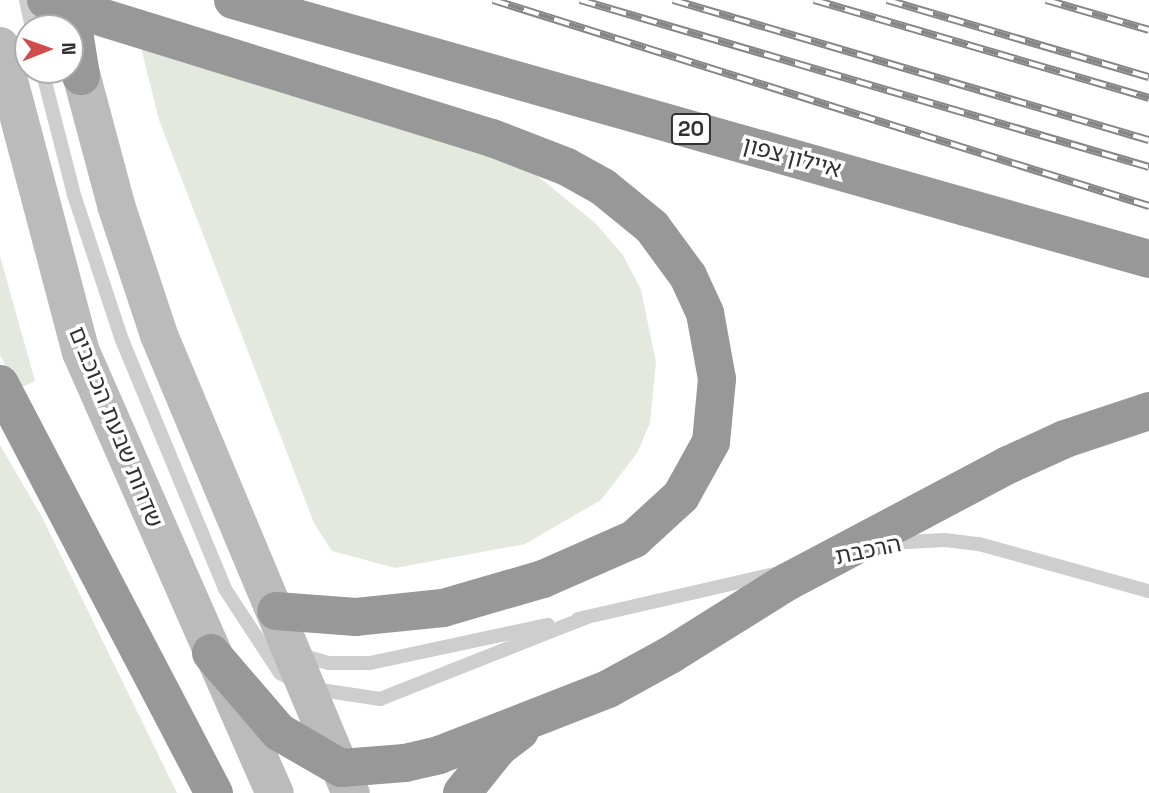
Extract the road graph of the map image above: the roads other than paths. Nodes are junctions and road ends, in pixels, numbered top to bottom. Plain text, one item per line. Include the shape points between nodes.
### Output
1 (46, 0) edge
2 (233, 0) edge
3 (1, 51) edge
4 (46, 84) edge
5 (83, 84) edge
6 (1149, 258) edge
7 (0, 384) edge
8 (1149, 411) edge
9 (225, 589) junction
10 (1149, 591) edge
11 (276, 611) junction
12 (587, 617) junction
13 (211, 653) junction
14 (300, 670) junction
15 (547, 715) junction
16 (346, 780) edge
17 (214, 793) edge
18 (275, 793) edge
19 (462, 793) edge

1 - 11 highway via 492,138 566,167 603,187 652,227 688,276 705,313 717,379 711,442 681,496 634,539 542,579 443,608 356,617
2 - 6 highway, איילון צפון / 20
3 - 13 main road, שדרות שבעת הכוכבים via 81,352
4 - 9 lane, שדרות שבעת הכוכבים via 74,195 122,340
5 - 11 main road via 116,205 159,335
7 - 17 highway
8 - 15 highway, bridge via 1065,439 1008,465 786,582 608,690
9 - 14 lane, שדרות שבעת הכוכבים via 257,630
9 - 14 lane, שדרות שבעת הכוכבים via 280,673
10 - 12 lane, הרכבת via 979,544 920,540 886,543 756,579
11 - 14 main road
12 - 14 lane, הרכבת via 370,663 329,663
12 - 14 lane, הרכבת via 380,699
13 - 16 highway via 279,732
13 - 18 main road, שדרות שבעת הכוכבים
14 - 16 main road
15 - 16 highway via 439,755
15 - 19 highway via 499,747

